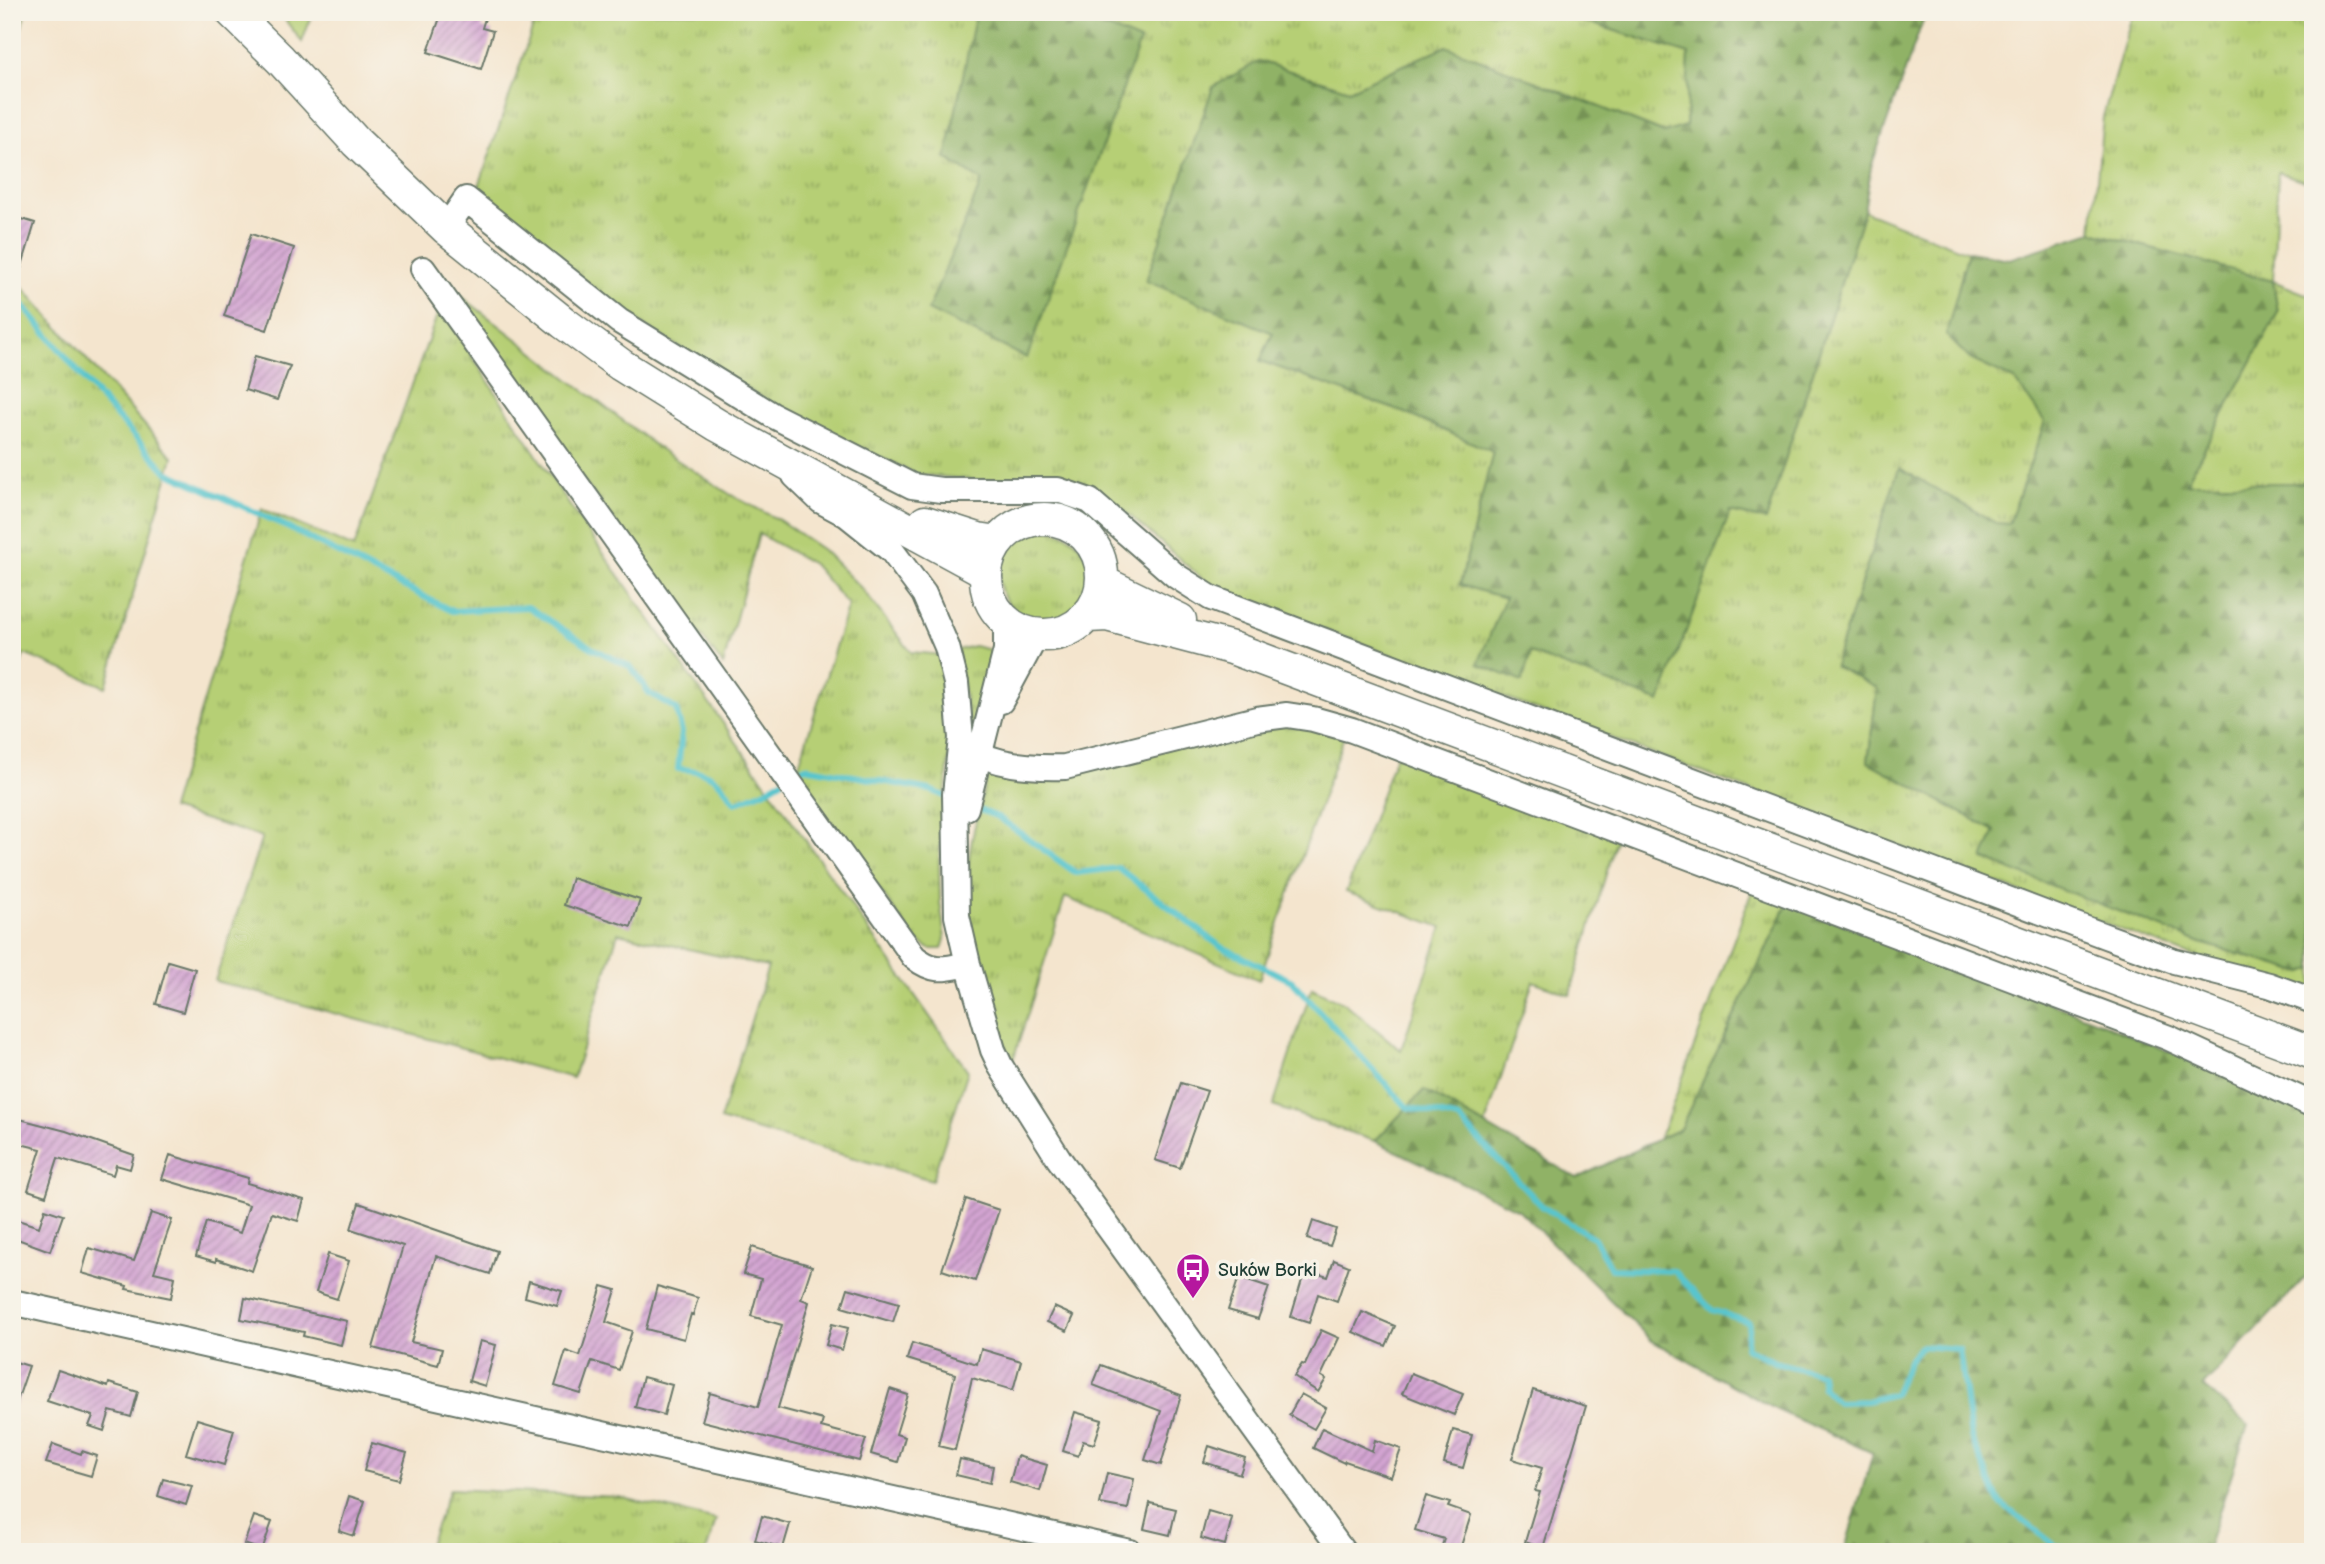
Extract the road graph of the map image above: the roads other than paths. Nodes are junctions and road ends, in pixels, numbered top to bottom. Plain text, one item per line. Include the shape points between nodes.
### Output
1 (232, 12) edge
2 (251, 12) edge
3 (281, 59) junction
4 (446, 228) junction
5 (423, 269) dead end
6 (774, 457) junction
7 (855, 499) junction
8 (998, 542) junction
9 (986, 575) junction
10 (1102, 582) junction
11 (1087, 616) junction
12 (1006, 621) junction
13 (1037, 634) junction
14 (1232, 648) junction
15 (989, 723) junction
16 (979, 754) junction
17 (961, 802) junction
18 (968, 964) junction
19 (2313, 1001) edge
20 (2313, 1054) edge
21 (2313, 1105) edge
22 (12, 1302) edge
23 (1130, 1552) edge
24 (1343, 1552) edge

1 - 3 main road
2 - 3 main road
3 - 4 main road via 356,142
4 - 6 main road via 621,365
4 - 19 street via 466,199 619,321 772,415 912,486 1058,490 1090,501 1176,576 1211,598 2105,936
5 - 18 street via 914,957 926,967
6 - 7 main road
6 - 17 street via 821,501 847,515 892,551 924,594 947,646 956,683
7 - 8 main road
7 - 9 main road
8 - 9 main road
8 - 10 main road via 1028,521 1065,523 1094,546
9 - 12 main road via 991,600
10 - 11 main road
10 - 14 main road
11 - 13 main road via 1064,632
11 - 14 main road via 1107,615
12 - 13 main road
12 - 15 street via 1006,650
13 - 15 street
14 - 20 main road
15 - 16 street
16 - 17 street
16 - 21 street via 1037,768 1065,767 1257,719 1287,715 1313,719 2169,1038
17 - 18 street via 957,916
18 - 24 street via 993,1050 1042,1133
22 - 23 street

